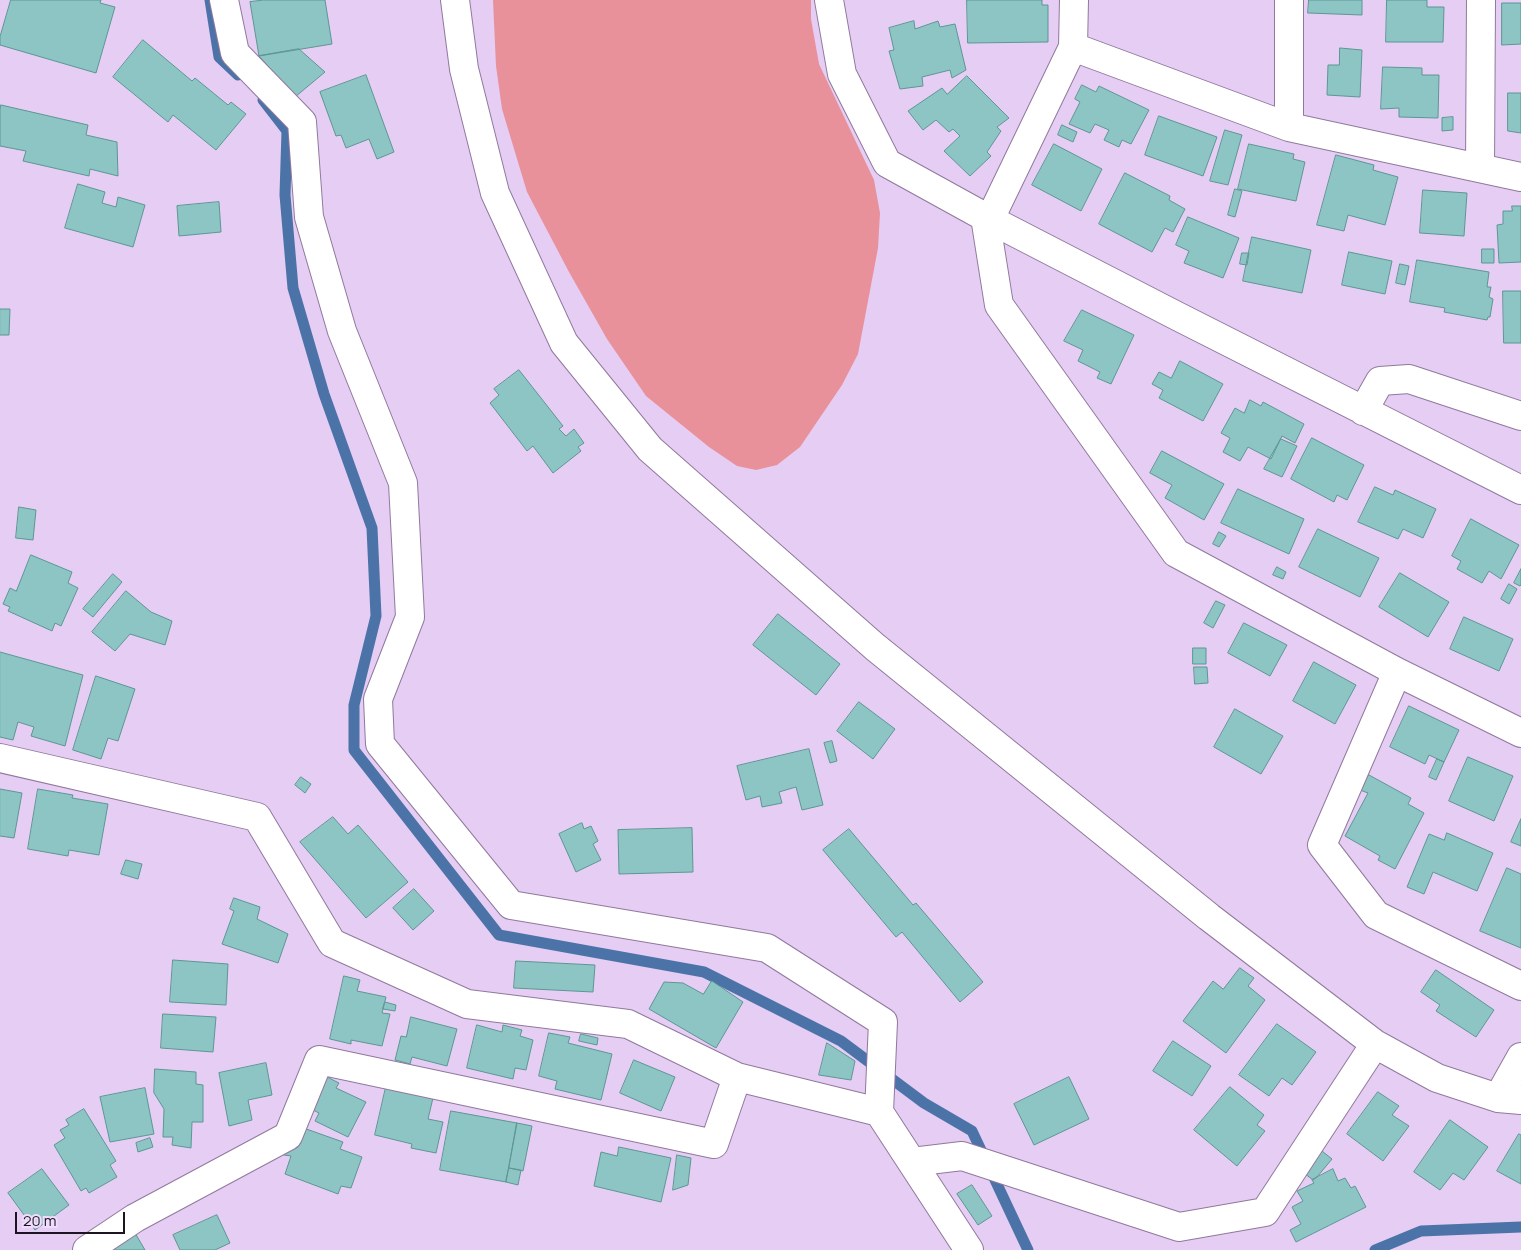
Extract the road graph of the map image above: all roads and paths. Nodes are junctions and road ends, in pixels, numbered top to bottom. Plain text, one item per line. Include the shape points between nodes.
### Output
1 (224, 0) edge
2 (456, 0) edge
3 (829, 0) edge
4 (1074, 0) edge
5 (1289, 0) edge
6 (1480, 0) edge
7 (1073, 47) junction
8 (1289, 127) junction
9 (1480, 168) junction
10 (1521, 176) edge
11 (988, 218) junction
12 (1363, 411) junction
13 (1521, 416) edge
14 (1521, 490) edge
15 (1397, 672) junction
16 (1521, 733) edge
17 (0, 758) edge
18 (1521, 986) edge
19 (1375, 1044) junction
20 (1521, 1057) edge
21 (737, 1077) junction
22 (1510, 1099) edge
23 (879, 1112) junction
24 (912, 1162) junction
25 (87, 1250) edge
26 (970, 1250) edge

1 - 23 street via 235,53 302,122 309,217 342,330 403,483 410,617 378,699 380,744 511,906 767,948 884,1022
2 - 19 street via 464,69 495,193 564,343 650,449 875,647 1209,917
3 - 11 street via 842,74 887,163
4 - 7 street
5 - 8 street
6 - 9 street
7 - 8 street
7 - 11 street
8 - 9 street
9 - 10 street
11 - 12 street
11 - 15 street via 999,305 1176,553
12 - 13 street via 1380,381 1408,379
12 - 14 street
15 - 16 street
15 - 18 street via 1322,846 1376,915
17 - 21 street via 257,817 332,943 466,1004 628,1024
19 - 22 street via 1437,1078
19 - 24 street via 1266,1212 1179,1228 962,1156
20 - 22 street
21 - 23 street
21 - 25 street via 714,1144 319,1060 288,1136 135,1218
23 - 24 street
24 - 26 street

